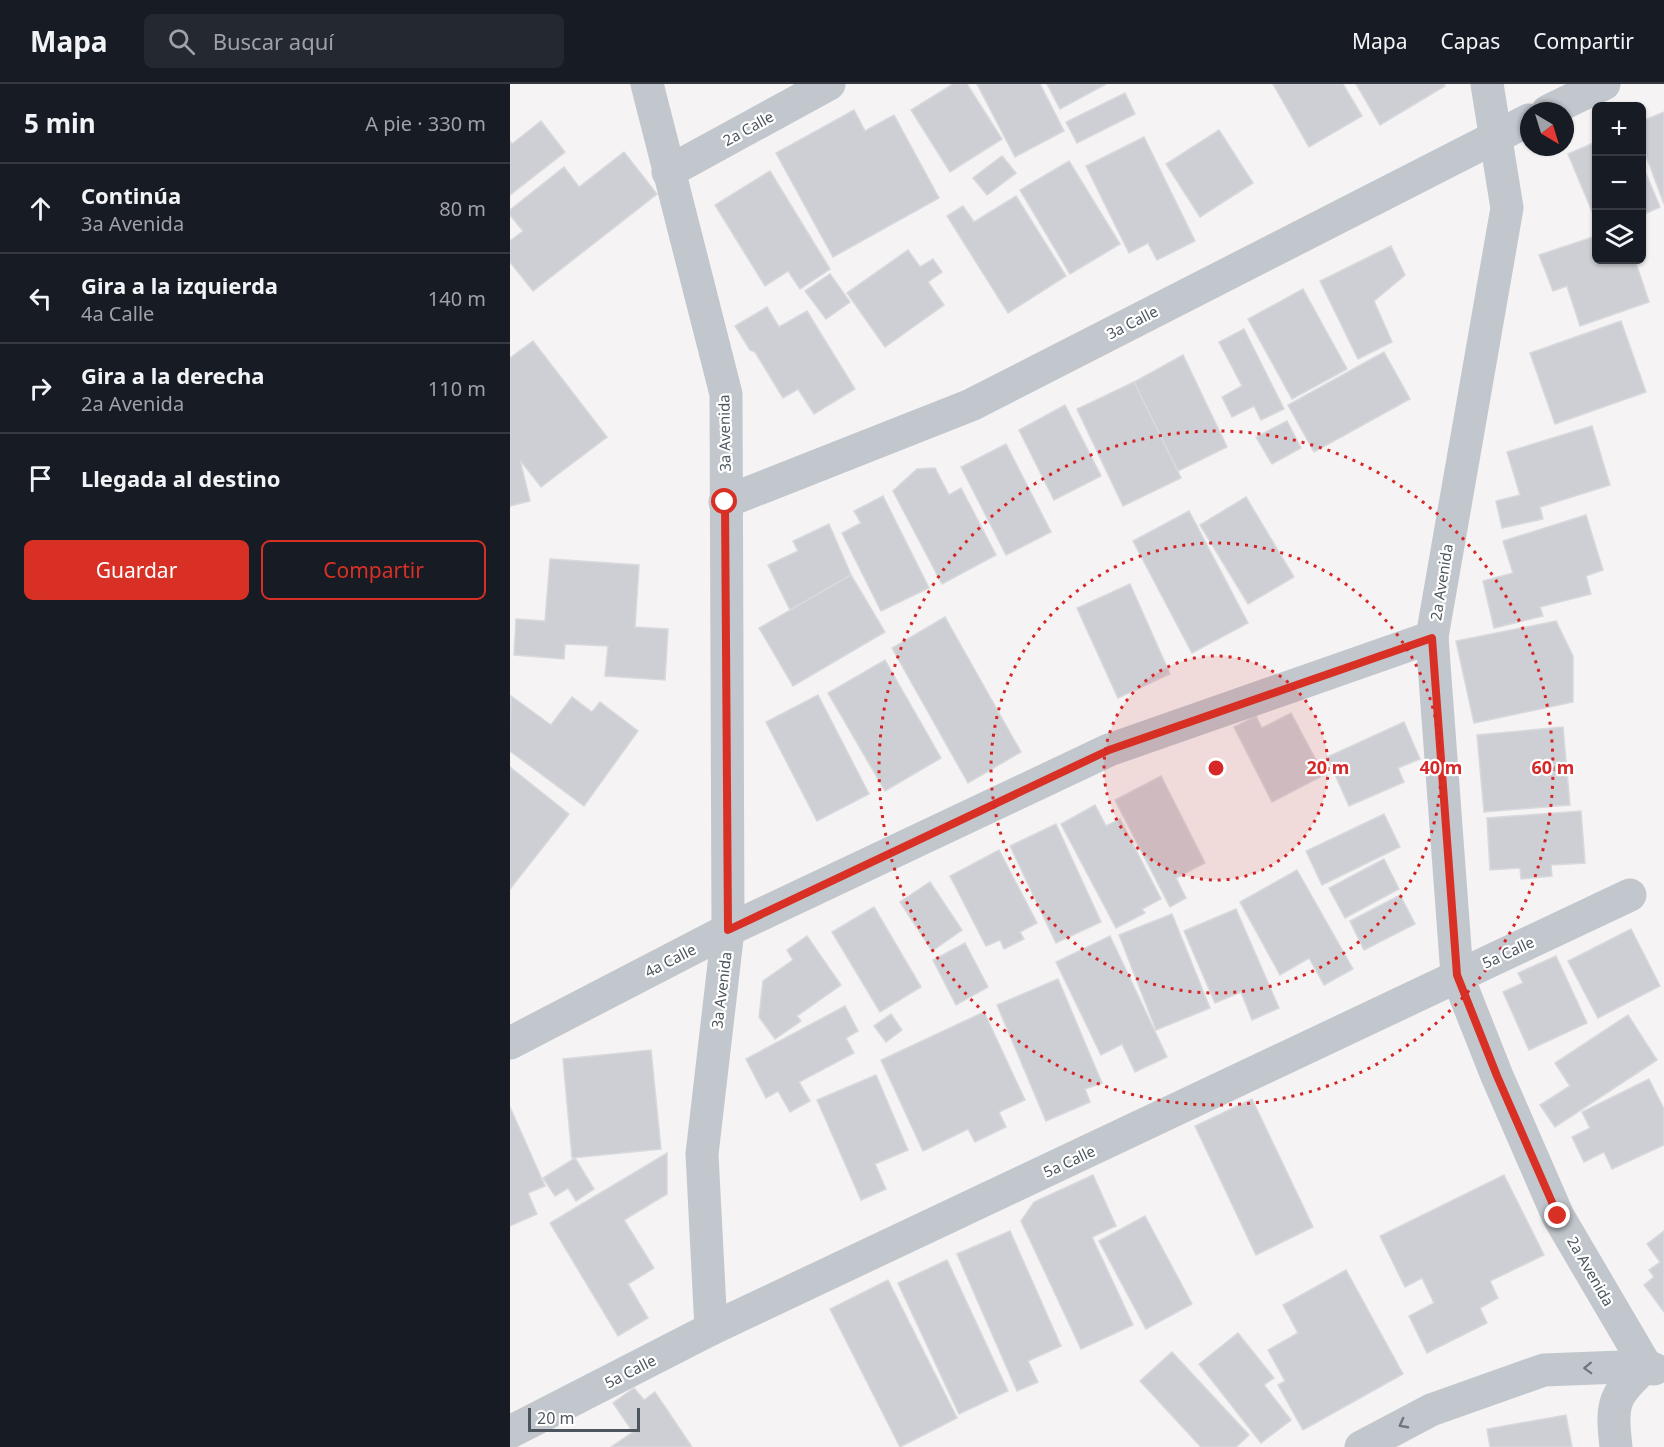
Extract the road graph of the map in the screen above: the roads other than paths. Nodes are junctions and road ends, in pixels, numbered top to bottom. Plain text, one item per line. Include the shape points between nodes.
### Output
1 (647, 84) edge
2 (829, 84) edge
3 (1487, 84) edge
4 (1604, 84) edge
5 (1567, 102) edge
6 (1520, 124) edge
7 (1497, 136) junction
8 (668, 172) junction
9 (725, 502) junction
10 (1432, 638) junction
11 (1630, 895) dead end
12 (728, 930) junction
13 (1457, 975) junction
14 (510, 1043) edge
15 (711, 1329) junction
16 (1655, 1369) edge
17 (510, 1432) edge
18 (1361, 1447) edge
19 (1616, 1447) edge

1 - 8 street, 3a Avenida
2 - 8 street, 2a Calle
3 - 7 street, 2a Avenida
4 - 5 street
6 - 7 street, 3a Calle
7 - 9 street, 3a Calle via 971,405
7 - 10 street, 2a Avenida via 1507,208
8 - 9 street, 3a Avenida via 726,394
9 - 12 street, 3a Avenida
10 - 12 street, 4a Calle via 1109,750
10 - 13 street, 2a Avenida
11 - 13 street, 5a Calle
12 - 14 street, 4a Calle
12 - 15 street, 3a Avenida via 702,1154
13 - 15 street, 5a Calle
13 - 16 street, 2a Avenida via 1558,1216
15 - 17 street, 5a Calle
16 -> 18 street via 1544,1370 1431,1410
16 - 19 street via 1622,1388 1612,1415

